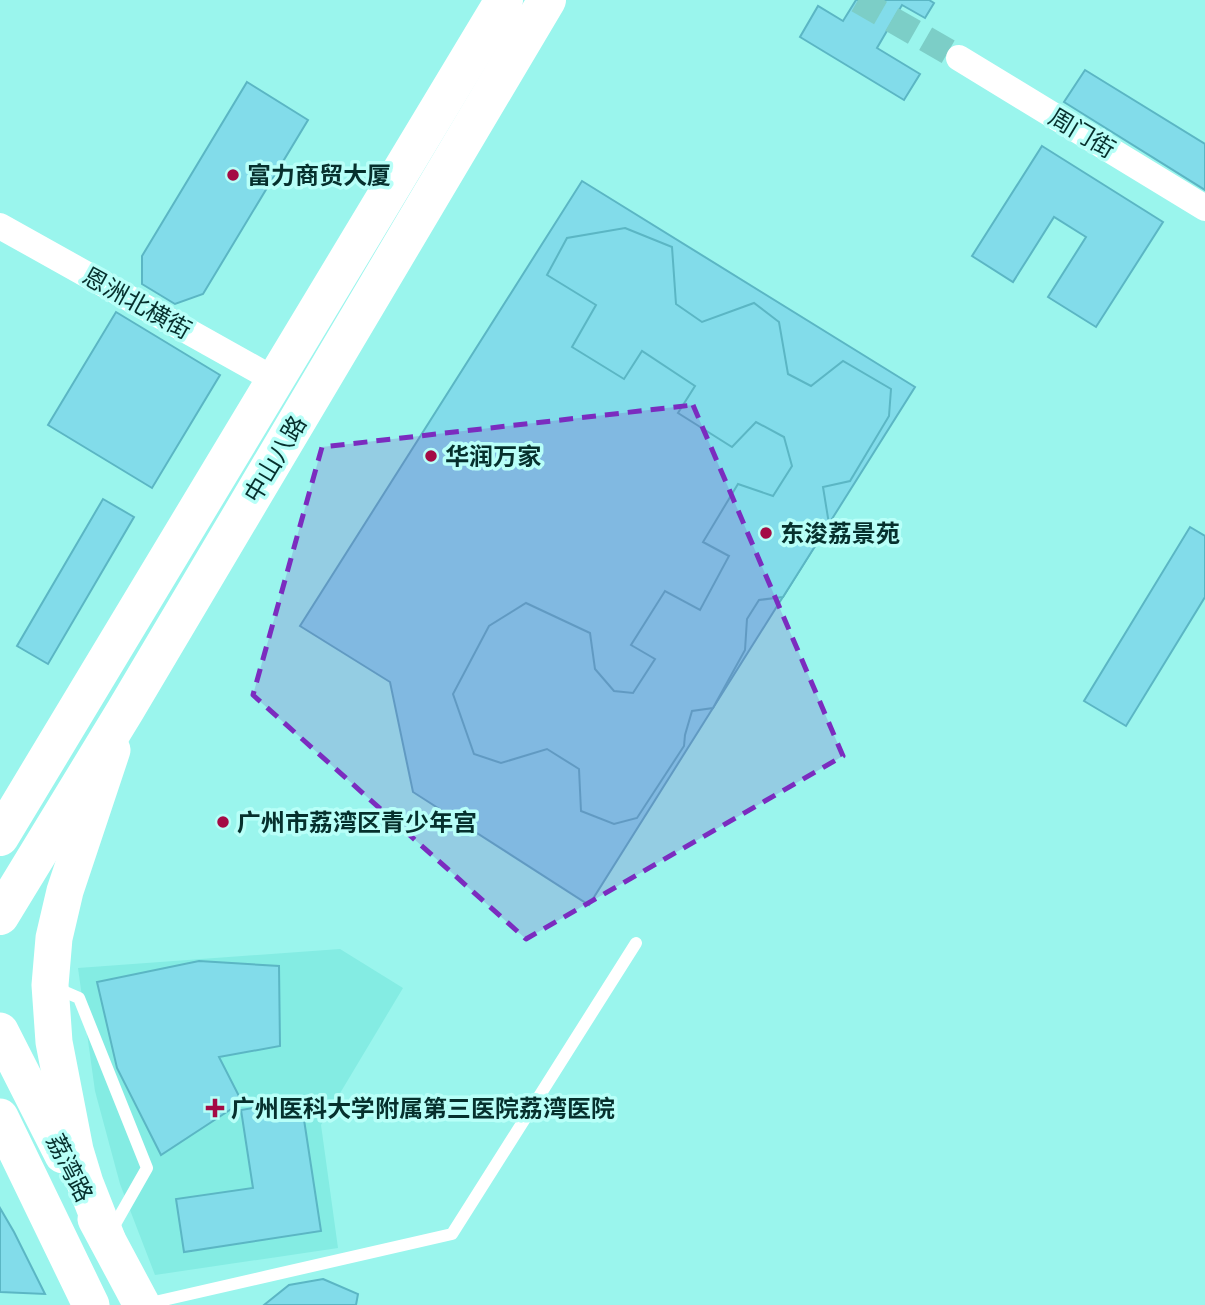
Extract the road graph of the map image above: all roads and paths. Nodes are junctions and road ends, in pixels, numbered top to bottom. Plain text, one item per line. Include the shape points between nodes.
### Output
1 (504, 0) edge
2 (547, 0) edge
3 (959, 58) tunnel mouth
4 (1205, 208) edge
5 (0, 226) edge
6 (275, 380) junction
7 (125, 711) junction
8 (73, 716) junction
9 (0, 801) edge
10 (0, 838) edge
11 (0, 916) edge
12 (636, 943) dead end
13 (50, 985) junction
14 (0, 1031) edge
15 (0, 1117) edge
16 (0, 1167) edge
17 (48, 1215) junction
18 (107, 1240) junction
19 (91, 1305) edge
20 (142, 1305) edge

1 - 6 main road, 中山八路
2 - 7 main road, 中山八路
3 - 4 street, 周门街
5 - 6 street, 恩洲北横街
6 - 8 main road, 中山八路
7 - 11 main road, 中山八路
7 - 13 main road via 65,891
8 - 9 main road via 24,780
8 - 10 main road, 中山八路
12 - 20 lane via 452,1234
13 - 18 main road via 54,1042 75,1150
13 - 18 lane via 79,998 147,1168
14 - 18 main road, 荔湾路
15 - 17 main road, 荔湾路
16 - 17 main road
17 - 19 main road, 荔湾路
18 - 20 main road, 荔湾路

